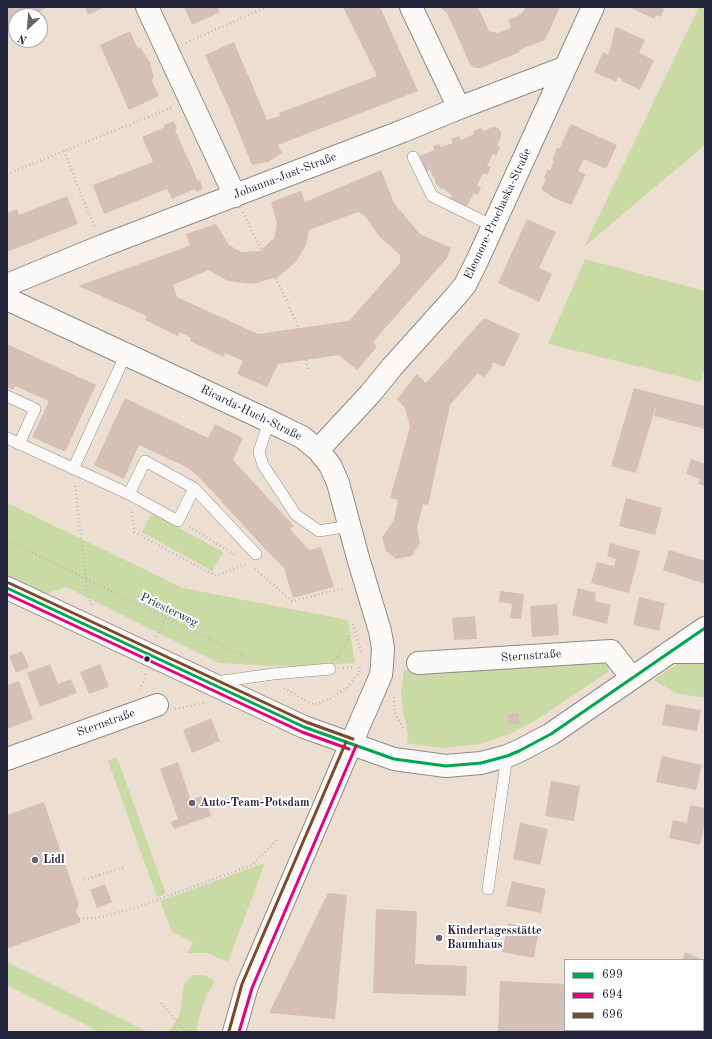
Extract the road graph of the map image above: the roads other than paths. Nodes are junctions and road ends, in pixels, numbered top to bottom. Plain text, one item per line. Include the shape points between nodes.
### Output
1 (147, 7) edge
2 (411, 7) edge
3 (593, 7) edge
4 (564, 68) junction
5 (458, 108) junction
6 (413, 157) dead end
7 (235, 196) junction
8 (493, 226) junction
9 (7, 285) edge
10 (7, 299) edge
11 (126, 354) junction
12 (7, 396) edge
13 (269, 421) junction
14 (7, 438) edge
15 (19, 444) junction
16 (318, 450) junction
17 (73, 469) junction
18 (194, 488) junction
19 (129, 494) junction
20 (349, 526) junction
21 (252, 558) road end
22 (7, 588) edge
23 (705, 628) edge
24 (670, 652) junction
25 (705, 652) edge
26 (418, 664) dead end
27 (330, 669) road end
28 (632, 678) junction
29 (208, 693) junction
30 (157, 705) road end
31 (351, 744) junction
32 (507, 756) junction
33 (7, 758) edge
34 (488, 889) dead end
35 (234, 1032) edge

1 - 7 street
2 - 5 street
3 - 4 street, Eleonore-Prochaska-Straße
4 - 5 street, Johanna-Just-Straße
4 - 8 street, Eleonore-Prochaska-Straße
5 - 7 street, Johanna-Just-Straße
6 - 8 lane via 432,196
7 - 9 street, Johanna-Just-Straße
8 - 16 street, Eleonore-Prochaska-Straße via 477,261 456,296
10 - 11 street, Ricarda-Huch-Straße
11 - 13 street, Ricarda-Huch-Straße
11 - 17 lane
12 - 15 lane via 35,409
13 - 16 street, Ricarda-Huch-Straße via 302,437
13 - 20 lane via 260,452 262,465 296,515 319,531
14 - 15 lane
15 - 17 lane
16 - 20 street, Ricarda-Huch-Straße via 330,465 338,483
17 - 19 lane
18 - 19 lane via 178,521
18 - 19 lane via 145,461
18 - 21 lane
20 - 31 street, Ricarda-Huch-Straße via 381,635 383,653 378,682
22 - 29 street
23 - 24 street
24 - 25 street
24 - 28 street
26 - 28 street, Sternstraße via 611,651
27 - 29 lane via 273,674
28 - 32 street via 551,734
29 - 31 street
30 - 33 street, Sternstraße
31 - 32 street via 394,759 446,766 481,763
31 - 35 street, Ricarda-Huch-Straße via 247,986
32 - 34 lane

